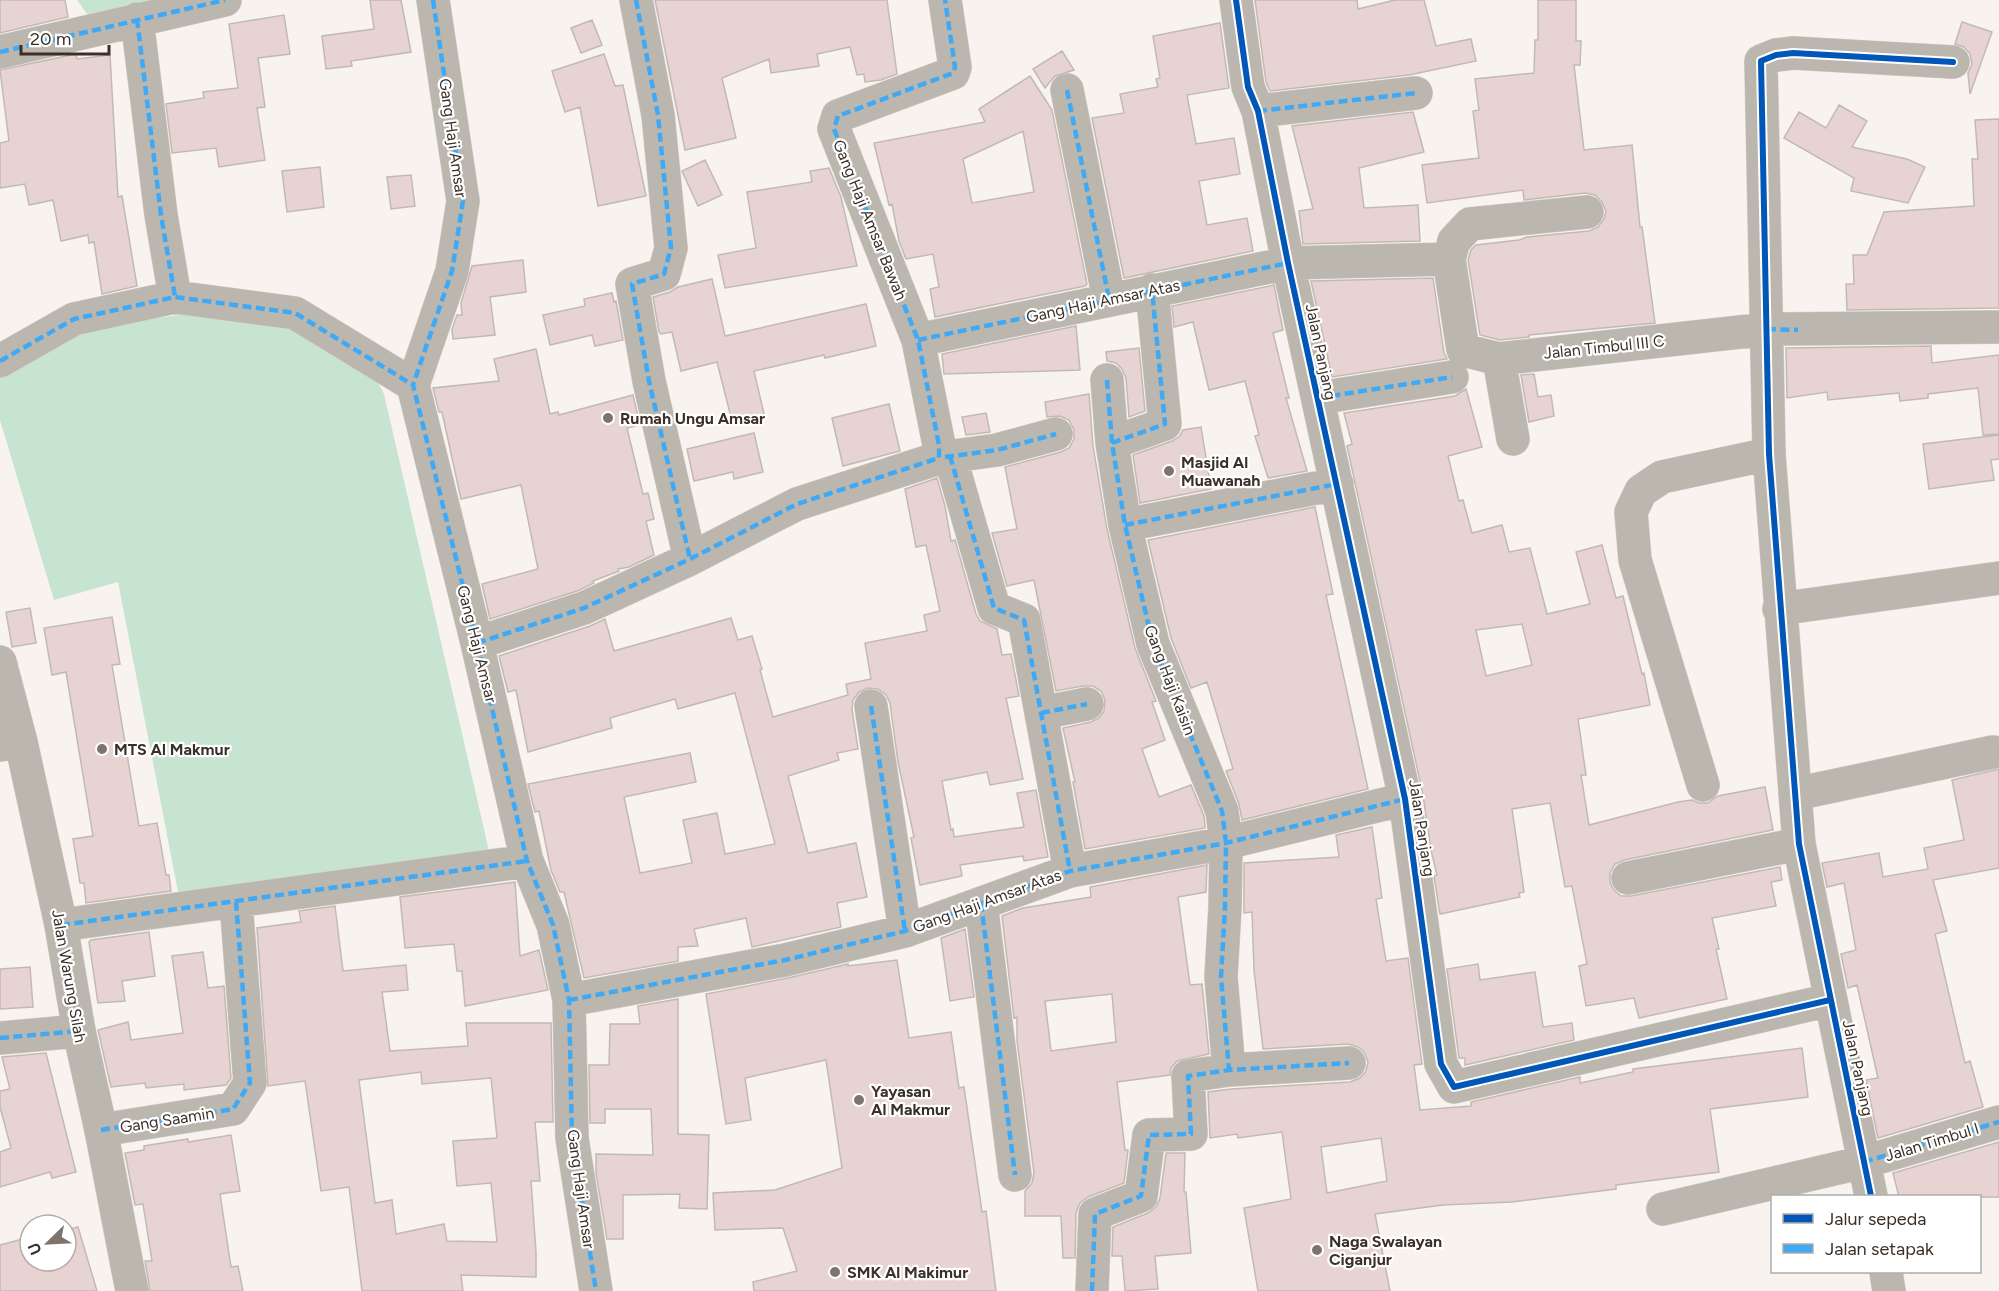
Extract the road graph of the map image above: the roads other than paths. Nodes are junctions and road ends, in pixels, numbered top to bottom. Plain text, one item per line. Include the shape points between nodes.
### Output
1 (225, 0) edge
2 (433, 0) edge
3 (636, 0) edge
4 (945, 0) edge
5 (1236, 0) edge
6 (137, 19) junction
7 (0, 52) edge
8 (1953, 62) dead end
9 (1067, 90) dead end
10 (1416, 93) dead end
11 (1258, 111) junction
12 (1587, 212) dead end
13 (1449, 259) junction
14 (1288, 262) junction
15 (1152, 290) junction
16 (175, 297) junction
17 (1109, 299) junction
18 (1999, 327) edge
19 (1767, 329) junction
20 (918, 340) junction
21 (1499, 359) junction
22 (0, 361) edge
23 (1452, 377) dead end
24 (1107, 380) dead end
25 (413, 385) junction
26 (1318, 398) junction
27 (1056, 434) dead end
28 (1513, 439) dead end
29 (1112, 443) junction
30 (943, 453) junction
31 (1769, 454) junction
32 (1337, 484) junction
33 (1125, 525) junction
34 (690, 559) junction
35 (1999, 578) edge
36 (1779, 609) junction
37 (477, 643) junction
38 (0, 662) edge
39 (1087, 704) dead end
40 (871, 706) dead end
41 (1041, 713) junction
42 (10, 744) edge
43 (1993, 752) dead end
44 (1703, 785) dead end
45 (1795, 794) junction
46 (1405, 799) junction
47 (1226, 843) junction
48 (1799, 844) junction
49 (527, 861) junction
50 (1070, 871) junction
51 (1628, 878) dead end
52 (236, 902) junction
53 (981, 903) junction
54 (61, 925) junction
55 (905, 931) junction
56 (569, 1000) junction
57 (1830, 1000) junction
58 (79, 1031) junction
59 (0, 1038) edge
60 (1349, 1063) dead end
61 (1229, 1070) junction
62 (1999, 1122) edge
63 (101, 1130) junction
64 (1864, 1162) junction
65 (1015, 1174) dead end
66 (1871, 1195) edge
67 (1663, 1209) dead end
68 (1886, 1273) edge
69 (132, 1291) edge
70 (596, 1291) edge
71 (1092, 1291) edge
72 (1889, 1291) edge

1 - 6 street
2 - 25 street, Gang Haji Amsar via 463,201 452,272
3 - 34 street via 658,115 671,248 664,274 632,284 649,381
4 - 20 street, Gang Haji Amsar Bawah via 953,73 838,116 834,129
5 - 11 street, Jalan Panjang via 1248,87
6 - 7 street
6 - 16 street
8 - 19 street via 1793,53 1776,54 1761,62
9 - 17 street
10 - 11 street
11 - 14 street, Jalan Panjang
12 - 13 street via 1470,224 1454,241
13 - 14 street
13 - 21 street, Jalan Timbul III C via 1463,350
14 - 15 street, Gang Haji Amsar Atas
14 - 26 street, Jalan Panjang
15 - 17 street, Gang Haji Amsar Atas
15 - 29 street via 1165,424
16 - 22 street via 74,319
16 - 25 street via 295,313
17 - 20 street, Gang Haji Amsar Atas
18 - 19 street, Jalan Timbul III C
19 - 21 street, Jalan Timbul III C
19 - 31 street
20 - 30 street, Gang Haji Amsar Bawah
21 - 28 street
23 - 26 street
24 - 29 street, Gang Haji Kaisin
25 - 37 street, Gang Haji Amsar
26 - 32 street, Jalan Panjang
27 - 30 street via 997,450
29 - 33 street, Gang Haji Kaisin
30 - 34 street via 797,504
30 - 41 street, Gang Haji Amsar Bawah via 994,608 1024,620
31 - 36 street
31 - 44 street via 1662,477 1641,491 1631,512 1635,560
32 - 33 street
32 - 46 street, Jalan Panjang
33 - 47 street, Gang Haji Kaisin via 1153,644 1222,811
34 - 37 street via 584,608
35 - 36 street
36 - 45 street
37 - 49 street, Gang Haji Amsar
38 - 42 street, Jalan Warung Silah
39 - 41 street
40 - 55 street
41 - 50 street
42 - 54 street, Jalan Warung Silah
43 - 45 street
45 - 48 street
46 - 47 street, Gang Haji Amsar Atas
46 - 57 street, Jalan Panjang via 1442,1064 1454,1087
47 - 50 street, Gang Haji Amsar Atas
47 - 61 street, Gang Haji Kaisin via 1221,977
48 - 51 street
48 - 57 street
49 - 52 street
49 - 56 street, Gang Haji Amsar via 553,925
50 - 53 street, Gang Haji Amsar Atas
52 - 54 street
52 - 63 street, Gang Saamin via 250,1083 233,1109
53 - 55 street, Gang Haji Amsar Atas
53 - 65 street
54 - 58 street, Jalan Warung Silah
55 - 56 street, Gang Haji Amsar Atas via 785,960
56 - 70 street, Gang Haji Amsar via 572,1137
57 - 64 street, Jalan Panjang
58 - 59 street
58 - 63 street, Jalan Warung Silah
60 - 61 street
61 - 71 street via 1188,1076 1191,1134 1149,1135 1141,1196 1095,1214
62 - 64 street, Jalan Timbul I
63 - 69 street, Jalan Warung Silah
64 - 66 street, Jalan Panjang
64 - 67 street, Jalan Timbul I
68 - 72 street

